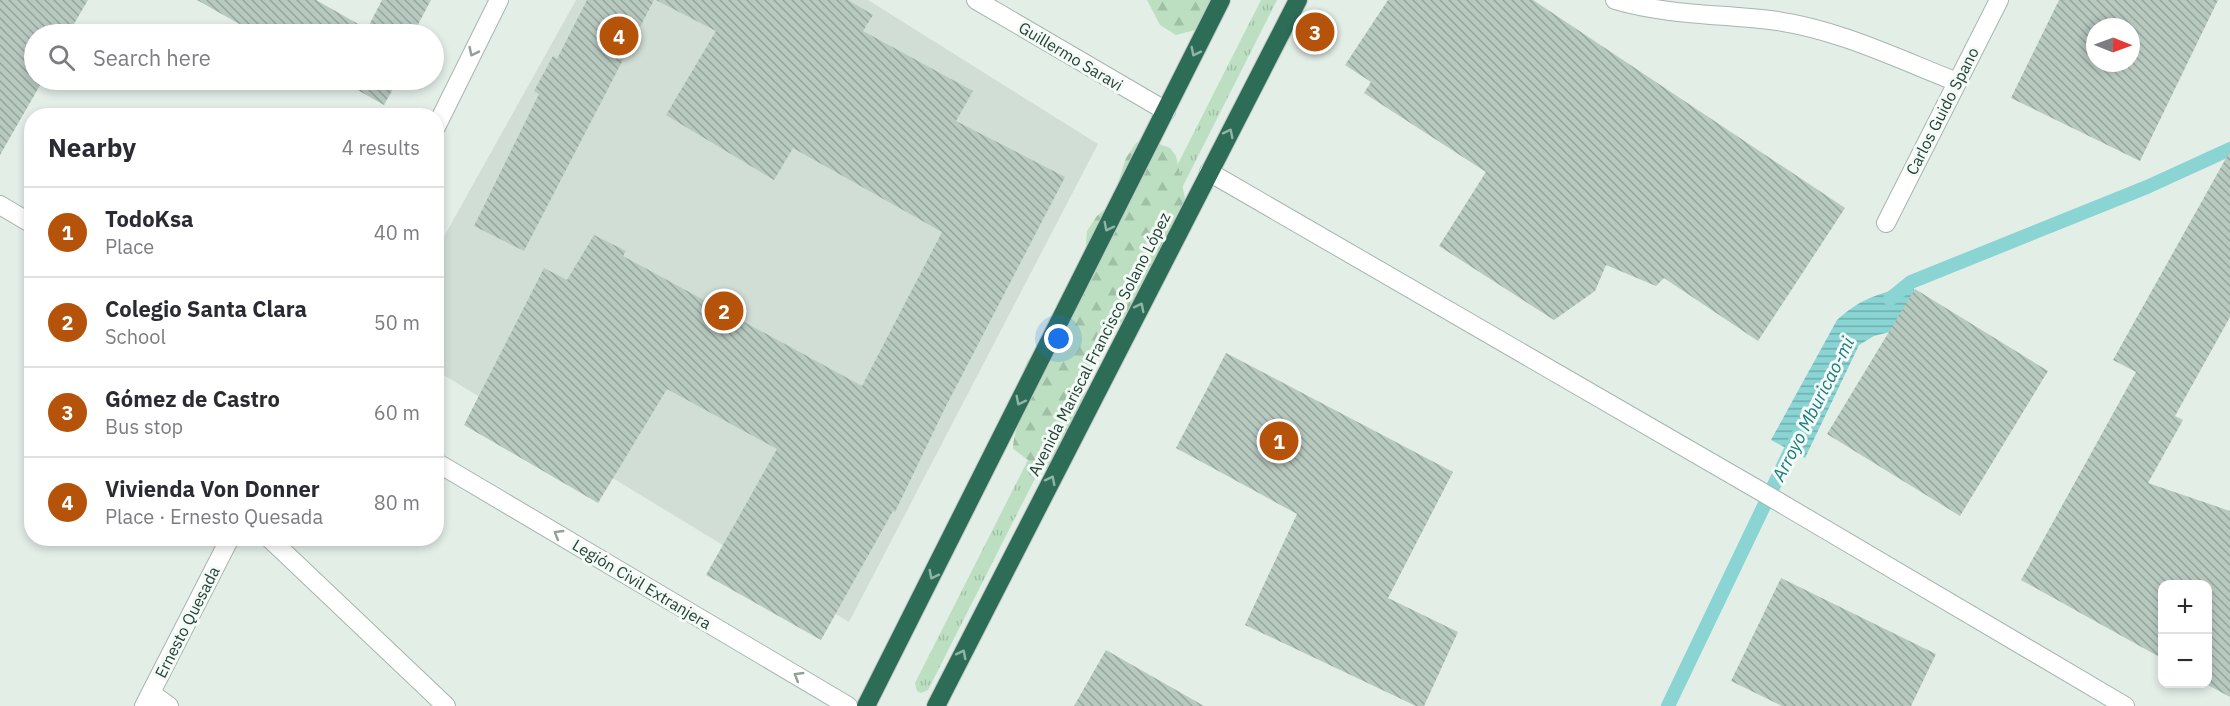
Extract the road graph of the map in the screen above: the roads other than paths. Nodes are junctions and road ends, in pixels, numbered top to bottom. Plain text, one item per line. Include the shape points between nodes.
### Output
1 (499, 0) edge
2 (976, 0) edge
3 (1221, 0) edge
4 (1298, 0) edge
5 (1615, 0) edge
6 (1999, 0) edge
7 (1957, 82) junction
8 (444, 111) edge
9 (1166, 111) junction
10 (1209, 172) junction
11 (0, 205) edge
12 (24, 219) edge
13 (1886, 223) dead end
14 (444, 467) edge
15 (226, 546) edge
16 (277, 546) edge
17 (147, 700) edge
18 (169, 706) edge
19 (446, 706) edge
20 (848, 706) edge
21 (866, 706) edge
22 (936, 706) edge
23 (2125, 706) edge

1 -> 8 street
2 - 9 street, Guillermo Saravi
3 -> 9 highway
10 -> 4 highway, Avenida Mariscal Francisco Solano López
5 - 7 street via 1661,10 1770,20 1829,32
6 - 7 street, Carlos Guido Spano
7 - 13 street, Carlos Guido Spano
9 -> 21 highway
22 -> 10 highway, Avenida Mariscal Francisco Solano López
10 - 23 street
11 - 12 street
20 -> 14 street, Legión Civil Extranjera
15 - 17 street, Ernesto Quesada
16 - 19 street
17 - 18 street

